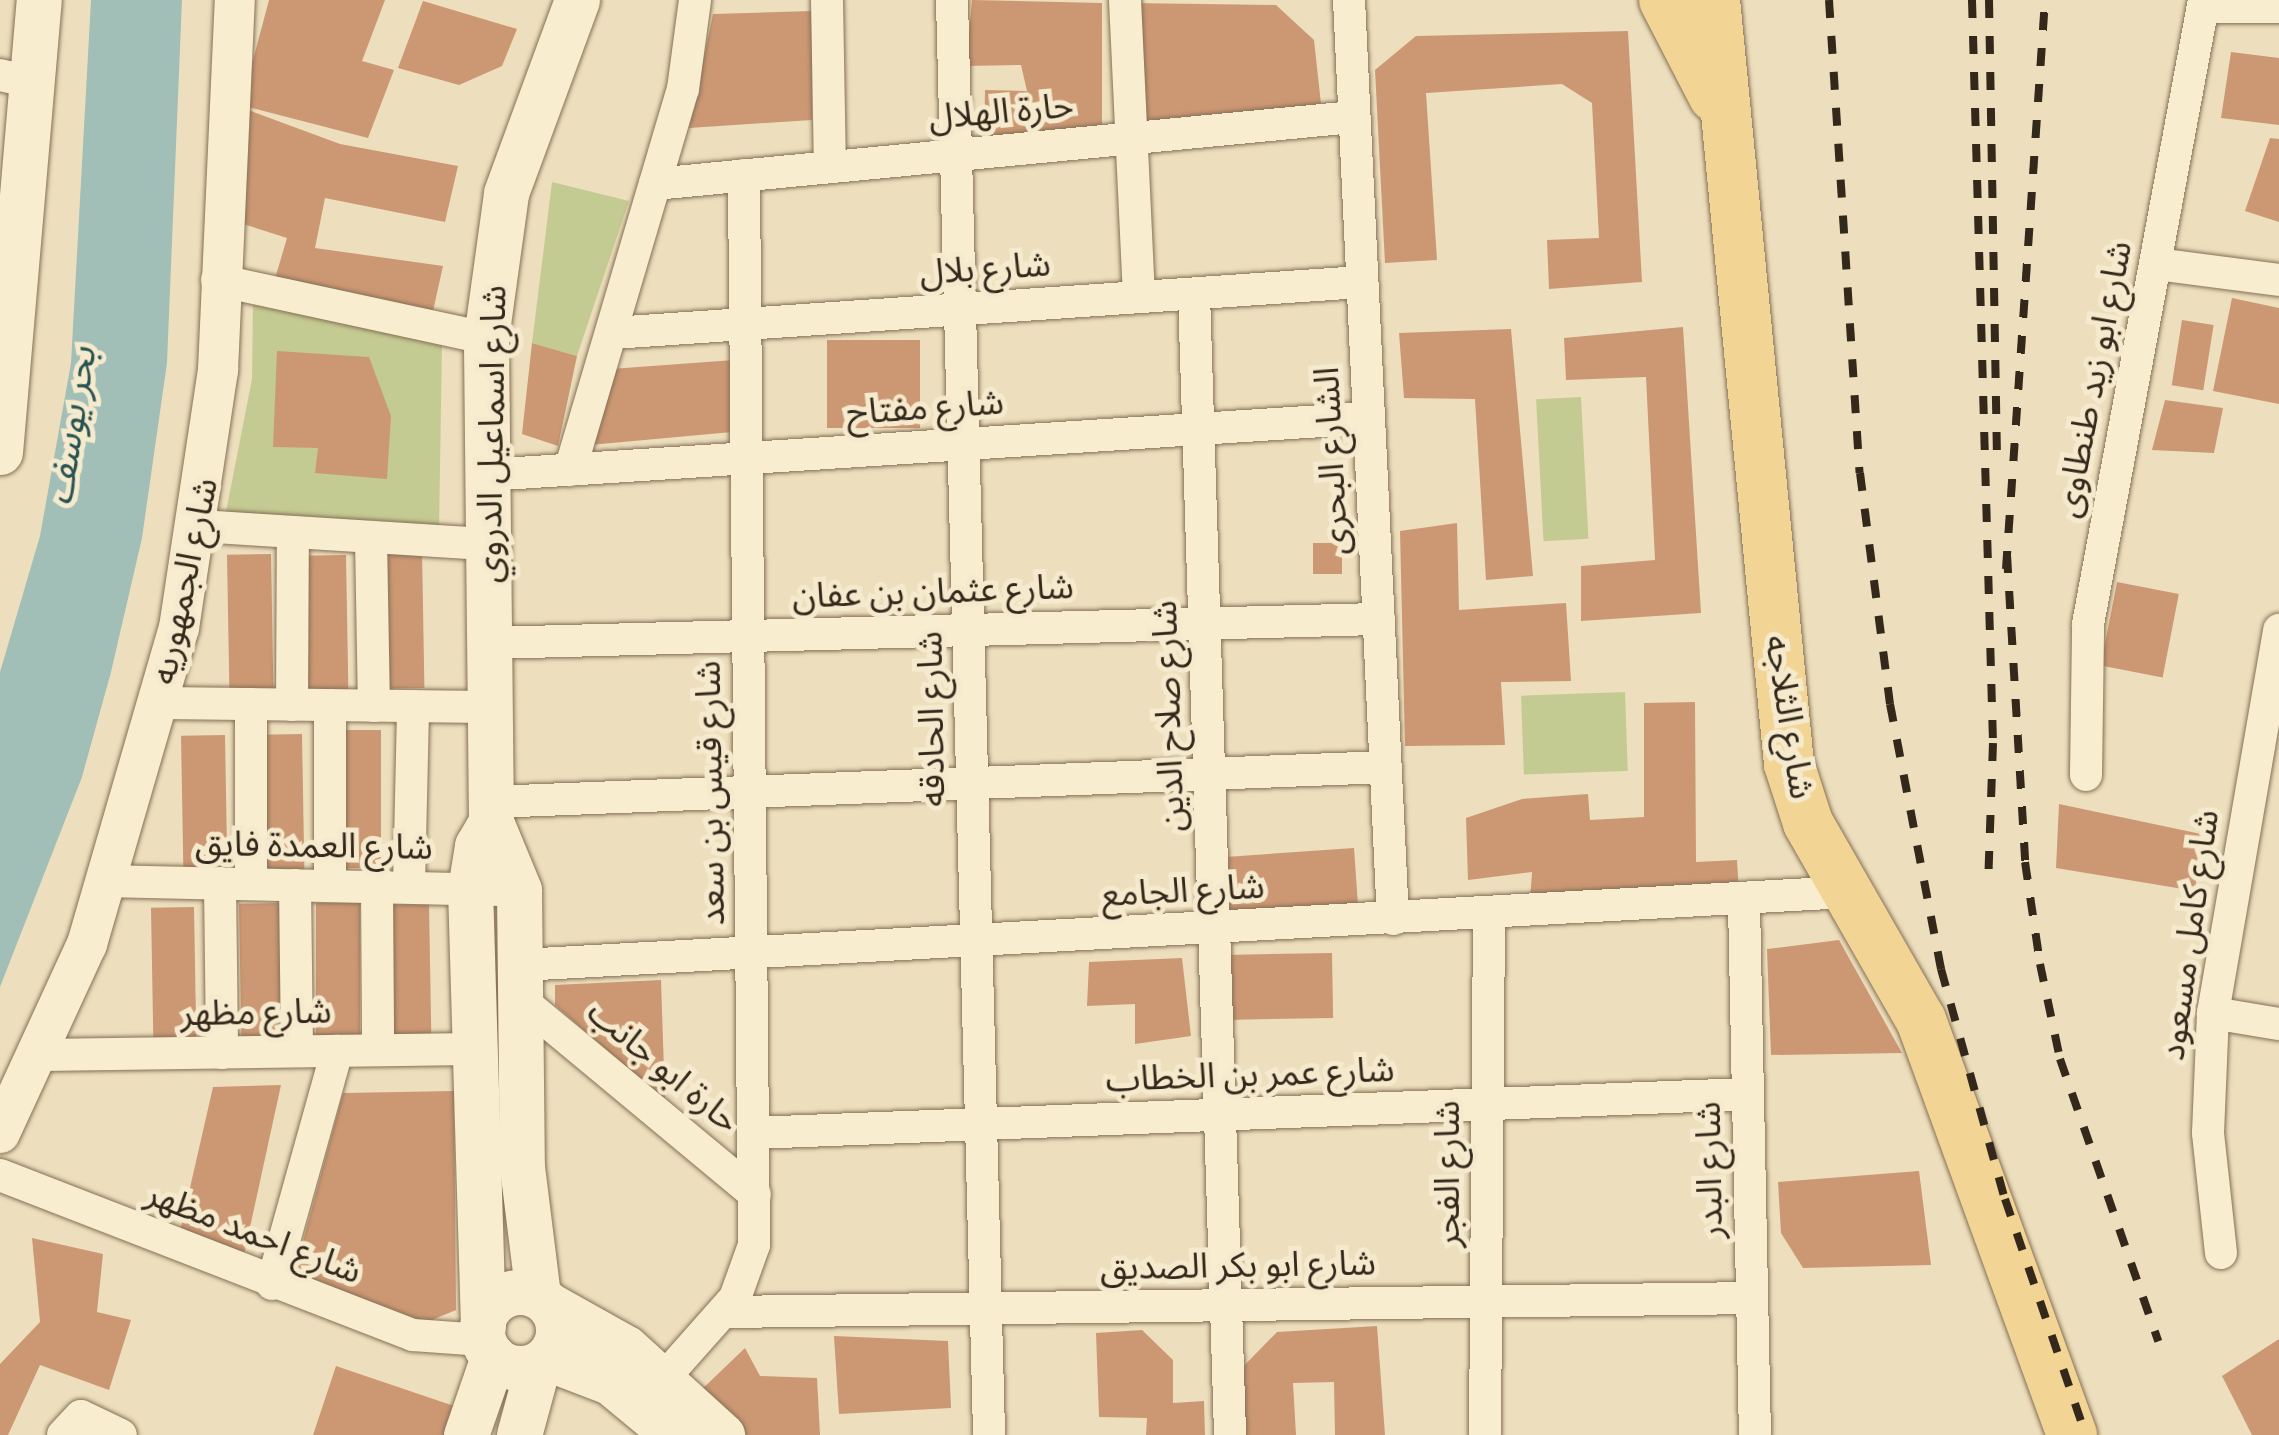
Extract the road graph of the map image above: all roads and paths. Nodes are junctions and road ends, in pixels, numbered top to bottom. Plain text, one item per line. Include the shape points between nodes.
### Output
1 (39, 0) edge
2 (235, 0) edge
3 (578, 0) edge
4 (694, 0) edge
5 (827, 0) edge
6 (952, 0) edge
7 (1125, 0) edge
8 (1348, 0) edge
9 (1664, 0) edge
10 (1715, 0) edge
11 (2204, 4) edge
12 (2279, 7) edge
13 (15, 79) edge
14 (1354, 117) junction
15 (1727, 123) junction
16 (1132, 139) junction
17 (956, 156) junction
18 (830, 167) junction
19 (744, 175) junction
20 (11, 177) edge
21 (655, 184) junction
22 (2156, 264) junction
23 (217, 280) junction
24 (2279, 280) edge
25 (1362, 282) junction
26 (1194, 294) junction
27 (1139, 298) junction
28 (960, 309) junction
29 (745, 324) junction
30 (613, 332) junction
31 (486, 338) junction
32 (1368, 418) junction
33 (1199, 430) junction
34 (963, 444) junction
35 (0, 452) edge
36 (747, 458) junction
37 (570, 470) junction
38 (488, 475) junction
39 (199, 526) junction
40 (293, 532) junction
41 (371, 537) junction
42 (488, 544) junction
43 (1378, 620) junction
44 (1205, 624) junction
45 (968, 630) junction
46 (2279, 630) edge
47 (748, 636) junction
48 (490, 642) junction
49 (159, 703) junction
50 (251, 704) junction
51 (292, 705) junction
52 (330, 705) junction
53 (374, 706) junction
54 (414, 706) junction
55 (490, 707) junction
56 (2271, 719) edge
57 (1385, 767) junction
58 (1210, 775) junction
59 (2086, 775) dead end
60 (972, 785) junction
61 (749, 794) junction
62 (492, 812) junction
63 (108, 881) junction
64 (235, 884) junction
65 (296, 885) junction
66 (330, 886) junction
67 (393, 887) junction
68 (470, 889) junction
69 (519, 890) junction
70 (1849, 892) junction
71 (1744, 902) junction
72 (1489, 914) junction
73 (1393, 919) junction
74 (1214, 930) junction
75 (976, 939) junction
76 (752, 953) junction
77 (521, 983) junction
78 (2213, 1012) junction
79 (2279, 1024) edge
80 (475, 1048) junction
81 (378, 1050) junction
82 (297, 1051) junction
83 (337, 1051) junction
84 (222, 1052) junction
85 (39, 1056) junction
86 (1748, 1094) junction
87 (1488, 1104) junction
88 (1220, 1115) junction
89 (981, 1124) junction
90 (0, 1132) edge
91 (754, 1133) junction
92 (0, 1174) edge
93 (755, 1194) junction
94 (2221, 1253) dead end
95 (272, 1284) junction
96 (1752, 1298) junction
97 (544, 1301) junction
98 (1486, 1301) junction
99 (1226, 1305) junction
100 (986, 1308) junction
101 (726, 1312) junction
102 (487, 1341) junction
103 (542, 1361) junction
104 (664, 1378) junction
105 (77, 1426) edge
106 (2059, 1426) edge
107 (122, 1435) edge
108 (466, 1435) edge
109 (519, 1435) edge
110 (674, 1435) edge
111 (722, 1435) edge
112 (989, 1435) edge
113 (1230, 1435) edge
114 (1486, 1435) edge
115 (1755, 1435) edge

1 - 13 main road
2 - 23 street, شارع الجمهوريه
3 - 31 main road, شارع اسماعيل الدروي via 506,193
4 - 21 street via 683,89
5 - 18 street
6 - 17 street, شارع الحادقه
7 - 16 street
8 - 14 street, الشارع البحرى
9 - 15 main road, شارع الثلاجه
10 - 15 main road, شارع الثلاجه
11 - 12 street
11 - 22 street, شارع ابو زيد طنطاوى
13 - 20 main road
14 - 16 street, حارة الهلال
14 - 25 street, الشارع البحرى
15 - 70 main road, شارع الثلاجه via 1790,764 1808,823
16 - 17 street, حارة الهلال
16 - 27 street
17 - 18 street, حارة الهلال
17 - 28 street, شارع الحادقه
18 - 19 street, حارة الهلال
19 - 21 street, حارة الهلال
19 - 29 street, شارع قيس بن سعد
20 - 35 main road via 12,382
21 - 30 street
22 - 24 street
22 - 59 street, شارع ابو زيد طنطاوى via 2088,624
23 - 31 street
23 - 39 street, شارع الجمهوريه via 218,370
25 - 26 street, شارع بلال
25 - 32 street, الشارع البحرى
26 - 27 street, شارع بلال
26 - 33 street, شارع صلاح الدين
27 - 28 street, شارع بلال
28 - 29 street, شارع بلال
28 - 34 street, شارع الحادقه
29 - 30 street, شارع بلال
29 - 36 street, شارع قيس بن سعد
30 - 37 street
31 - 38 main road, شارع اسماعيل الدروي
32 - 33 street, شارع مفتاح
32 - 43 street, الشارع البحرى
33 - 34 street, شارع مفتاح
33 - 44 street, شارع صلاح الدين
34 - 36 street, شارع مفتاح
34 - 45 street, شارع الحادقه
36 - 37 street, شارع مفتاح
36 - 47 street, شارع قيس بن سعد
37 - 38 street, شارع مفتاح
38 - 42 main road, شارع اسماعيل الدروي
39 - 40 street
39 - 49 street, شارع الجمهوريه
40 - 41 street
40 - 51 street
41 - 42 street
41 - 53 street
42 - 48 main road, شارع اسماعيل الدروي
43 - 44 street, شارع عثمان بن عفان
43 - 57 street, الشارع البحرى
44 - 45 street, شارع عثمان بن عفان
44 - 58 street, شارع صلاح الدين
45 - 47 street, شارع عثمان بن عفان
45 - 60 street, شارع الحادقه
46 - 56 street, شارع كامل مسعود
47 - 48 street, شارع عثمان بن عفان
47 - 61 street, شارع قيس بن سعد
48 - 55 main road, شارع اسماعيل الدروي
49 - 50 street
49 - 63 street, شارع الجمهوريه
50 - 51 street
50 - 64 street
51 - 52 street
52 - 53 street
52 - 66 street
53 - 54 street
54 - 55 street
54 - 67 street
55 - 62 main road, شارع اسماعيل الدروي
56 - 78 street, شارع كامل مسعود
57 - 58 street
57 - 73 street, الشارع البحرى
58 - 60 street
58 - 74 street, شارع صلاح الدين
60 - 61 street
60 - 75 street, شارع الحادقه
61 - 62 street
61 - 76 street, شارع قيس بن سعد
62 - 68 main road, شارع اسماعيل الدروي via 477,846
62 - 69 main road, شارع اسماعيل الدروي
63 - 64 street, شارع العمدة فايق
63 - 85 street, شارع الجمهوريه
64 - 65 street, شارع العمدة فايق
64 - 84 street
65 - 66 street, شارع العمدة فايق
65 - 82 street
66 - 67 street, شارع العمدة فايق
67 - 68 street, شارع العمدة فايق
67 - 81 street
68 - 69 street, شارع العمدة فايق
68 - 80 main road, شارع اسماعيل الدروي
69 - 77 main road, شارع اسماعيل الدروي
70 - 71 street, شارع الجامع
70 - 106 main road, شارع الثلاجه via 1921,1020
71 - 72 street, شارع الجامع
71 - 86 street, شارع البدر
72 - 73 street, شارع الجامع
72 - 87 street, شارع الفجر
73 - 74 street, شارع الجامع
74 - 75 street, شارع الجامع
74 - 88 street, شارع صلاح الدين
75 - 76 street, شارع الجامع
75 - 89 street, شارع الحادقه
76 - 77 street, شارع الجامع
76 - 91 street, شارع قيس بن سعد
77 - 93 street, حارة ابو جانب
77 - 97 main road, شارع اسماعيل الدروي via 522,1168
78 - 79 street
78 - 94 street, شارع كامل مسعود via 2208,1133
80 - 81 street, شارع مظهر
80 - 102 main road, شارع اسماعيل الدروي
81 - 83 street, شارع مظهر
82 - 83 street, شارع مظهر
82 - 84 street, شارع مظهر
83 - 95 street
84 - 85 street, شارع مظهر
85 - 90 street, شارع الجمهوريه
86 - 87 street, شارع عمر بن الخطاب
86 - 96 street, شارع البدر
87 - 88 street, شارع عمر بن الخطاب
87 - 98 street, شارع الفجر
88 - 89 street, شارع عمر بن الخطاب
88 - 99 street, شارع صلاح الدين
89 - 91 street, شارع عمر بن الخطاب
89 - 100 street, شارع الحادقه
91 - 93 street, شارع قيس بن سعد
92 - 95 street, شارع احمد مظهر
93 - 101 street, شارع قيس بن سعد via 750,1264
95 - 102 street, شارع احمد مظهر via 413,1335
96 - 98 street, شارع ابو بكر الصديق
96 - 115 street, شارع البدر
97 - 102 main road via 510,1294
97 - 103 main road via 558,1326
97 - 104 main road
98 - 99 street, شارع ابو بكر الصديق
98 - 114 street, شارع الفجر
99 - 100 street, شارع ابو بكر الصديق
99 - 113 street, شارع صلاح الدين
100 - 101 street, شارع ابو بكر الصديق
100 - 112 street, شارع الحادقه
101 - 104 street, شارع قيس بن سعد
102 - 103 main road via 514,1368
102 - 108 main road, شارع اسماعيل الدروي
103 - 109 main road
103 - 110 main road via 610,1382
104 - 111 main road
105 - 107 street

